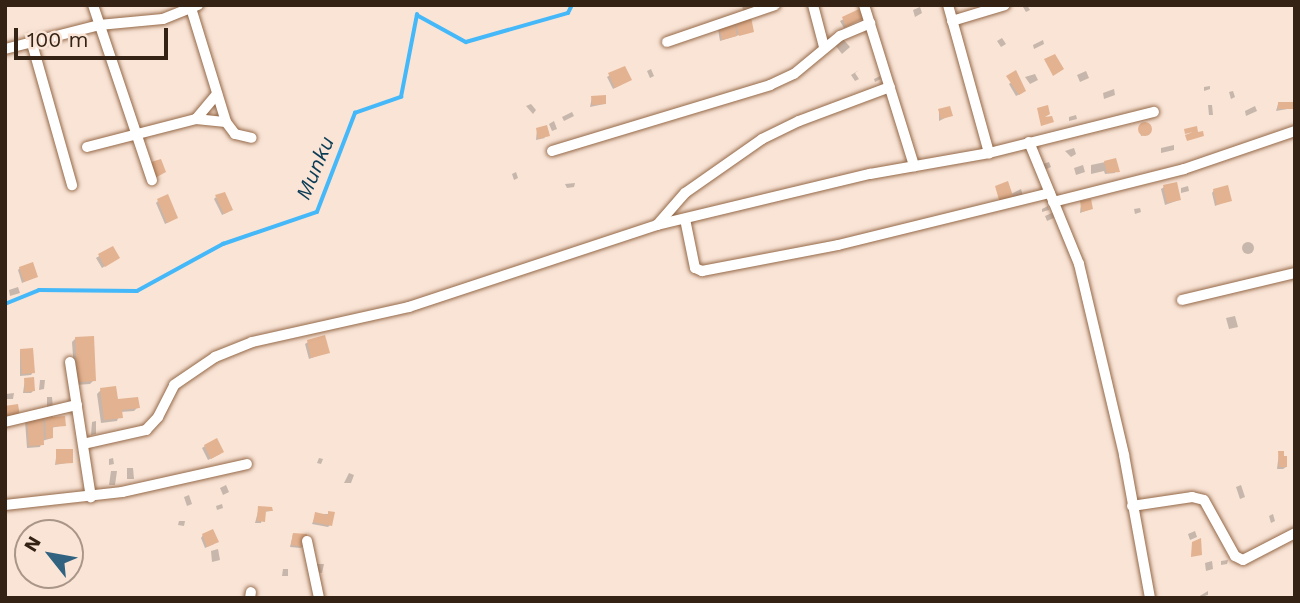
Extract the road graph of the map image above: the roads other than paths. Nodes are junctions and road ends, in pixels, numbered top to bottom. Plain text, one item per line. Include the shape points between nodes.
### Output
1 (93, 5) edge
2 (775, 5) edge
3 (813, 5) edge
4 (864, 5) edge
5 (948, 5) edge
6 (1005, 5) edge
7 (194, 7) edge
8 (952, 21) junction
9 (870, 23) junction
10 (99, 25) junction
11 (31, 40) junction
12 (667, 42) dead end
13 (824, 47) junction
14 (5, 49) edge
15 (890, 87) junction
16 (217, 94) junction
17 (1154, 112) dead end
18 (196, 119) junction
19 (226, 121) junction
20 (1295, 131) edge
21 (135, 132) junction
22 (252, 138) dead end
23 (1030, 142) junction
24 (87, 147) dead end
25 (552, 151) dead end
26 (989, 153) junction
27 (914, 166) junction
28 (152, 180) dead end
29 (72, 185) dead end
30 (1051, 197) junction
31 (685, 219) junction
32 (657, 225) junction
33 (1295, 273) edge
34 (1182, 300) dead end
35 (70, 362) dead end
36 (77, 405) junction
37 (5, 422) edge
38 (83, 444) junction
39 (247, 464) dead end
40 (91, 496) junction
41 (5, 505) edge
42 (1132, 506) junction
43 (1295, 533) edge
44 (307, 541) dead end
45 (320, 598) edge
46 (1150, 598) edge

1 - 10 street
2 - 12 street
3 - 13 street
4 - 9 street
5 - 8 street
6 - 8 street
7 - 10 street via 148,22
7 - 16 street
8 - 26 street
9 - 13 street
9 - 15 street
10 - 11 street
10 - 21 street
11 - 14 street
11 - 29 street
13 - 25 street via 794,74 770,85
15 - 27 street
15 - 32 street via 762,139 685,193
16 - 18 street
16 - 19 street
17 - 23 street
18 - 19 street
18 - 21 street
19 - 22 street via 241,137
20 - 30 street via 1184,169
21 - 24 street
21 - 28 street
23 - 26 street
23 - 30 street
26 - 27 street
27 - 31 street
30 - 31 street via 838,246 702,271 695,268
30 - 42 street via 1079,264
31 - 32 street
32 - 38 street via 409,307 252,342 215,357 174,385 146,430
33 - 34 street
35 - 36 street
36 - 37 street
36 - 38 street
38 - 40 street
39 - 40 street
40 - 41 street
42 - 43 street via 1204,500 1235,556 1243,560
42 - 46 street
44 - 45 street

